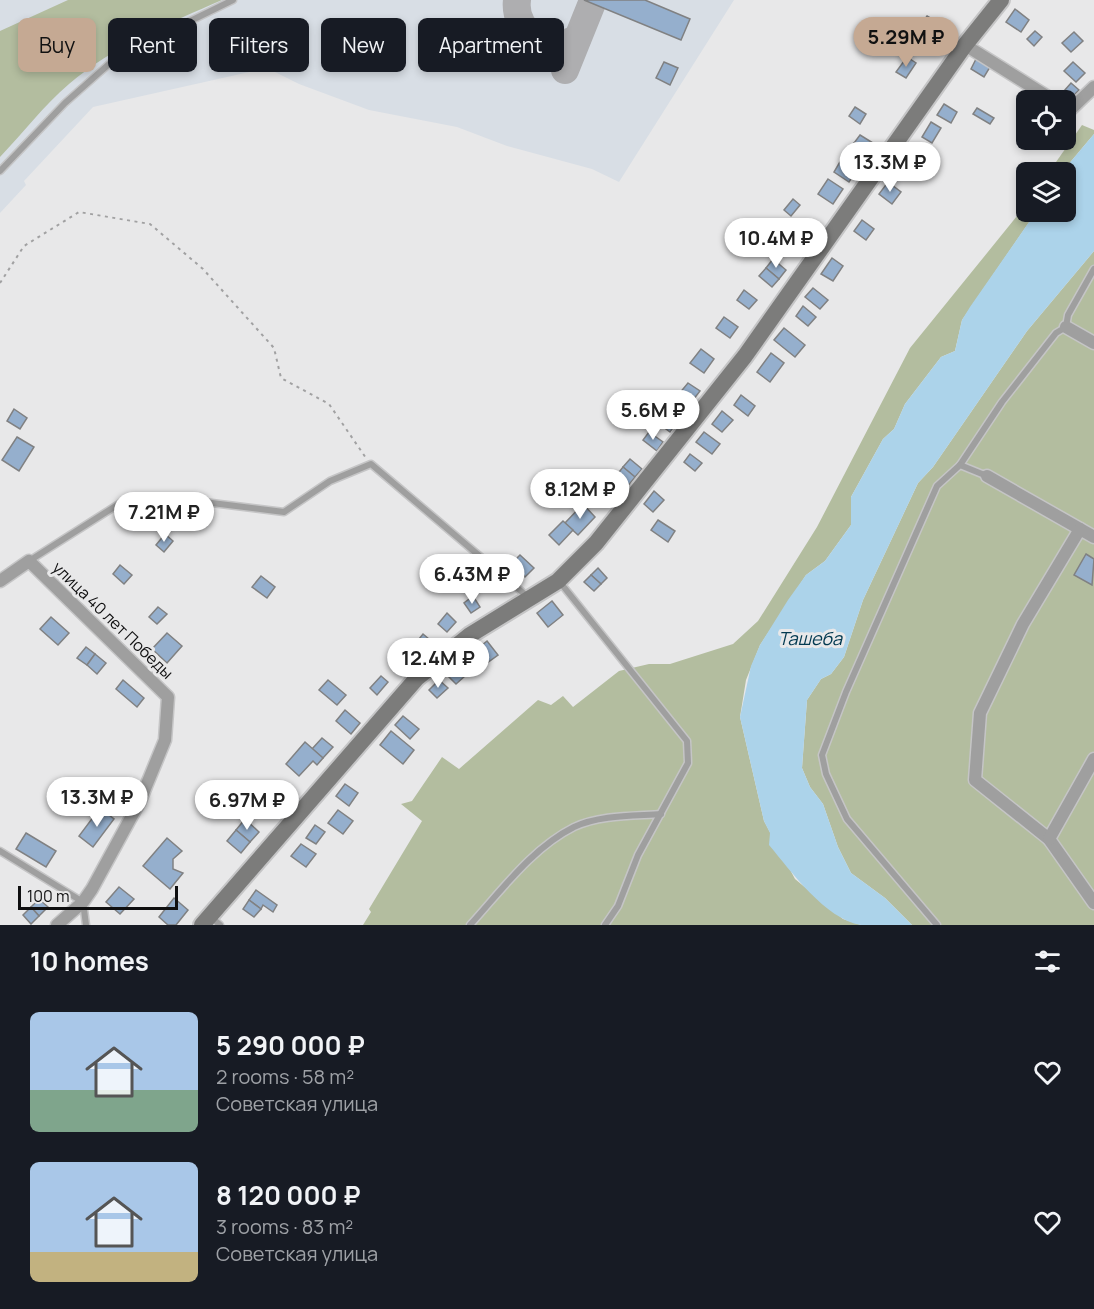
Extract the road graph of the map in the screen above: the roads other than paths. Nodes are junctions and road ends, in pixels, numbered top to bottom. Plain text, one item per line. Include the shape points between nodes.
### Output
1 (233, 0) edge
2 (1001, 0) edge
3 (965, 45) junction
4 (1094, 87) edge
5 (1037, 90) edge
6 (1076, 104) edge
7 (0, 171) edge
8 (1094, 269) edge
9 (1065, 327) junction
10 (1094, 343) edge
11 (960, 465) junction
12 (987, 476) joint
13 (1080, 529) junction
14 (1094, 537) edge
15 (29, 561) junction
16 (0, 581) edge
17 (558, 581) junction
18 (531, 599) junction
19 (1094, 759) edge
20 (660, 814) junction
21 (1049, 839) junction
22 (0, 851) edge
23 (83, 902) junction
24 (1094, 903) edge
25 (210, 922) edge
26 (57, 925) edge
27 (86, 925) edge
28 (470, 925) edge
29 (605, 925) edge
30 (937, 925) edge

1 - 7 lane via 117,57 87,82
2 - 3 street
3 - 5 street
3 - 17 street via 745,356 596,543
4 - 6 street
8 - 9 lane
9 - 10 street
9 - 11 lane via 1056,333 1002,402
11 - 12 lane
11 - 30 lane via 937,486 822,755 826,774 847,819
12 - 13 street
13 - 14 street
13 - 21 street via 1023,624 980,713 975,780
15 - 16 street
15 - 18 lane via 122,502 180,499 284,512 330,481 371,464
15 - 23 street, улица 40 лет Победы via 168,696 165,740 140,801
17 - 18 street
17 - 20 lane via 687,741 688,763
18 - 25 street via 470,635 417,678
19 - 21 street
20 - 28 lane via 609,818 575,827 547,844
20 - 29 lane via 618,906
21 - 24 street
22 - 23 lane
23 - 26 street, улица 40 лет Победы
23 - 27 lane

